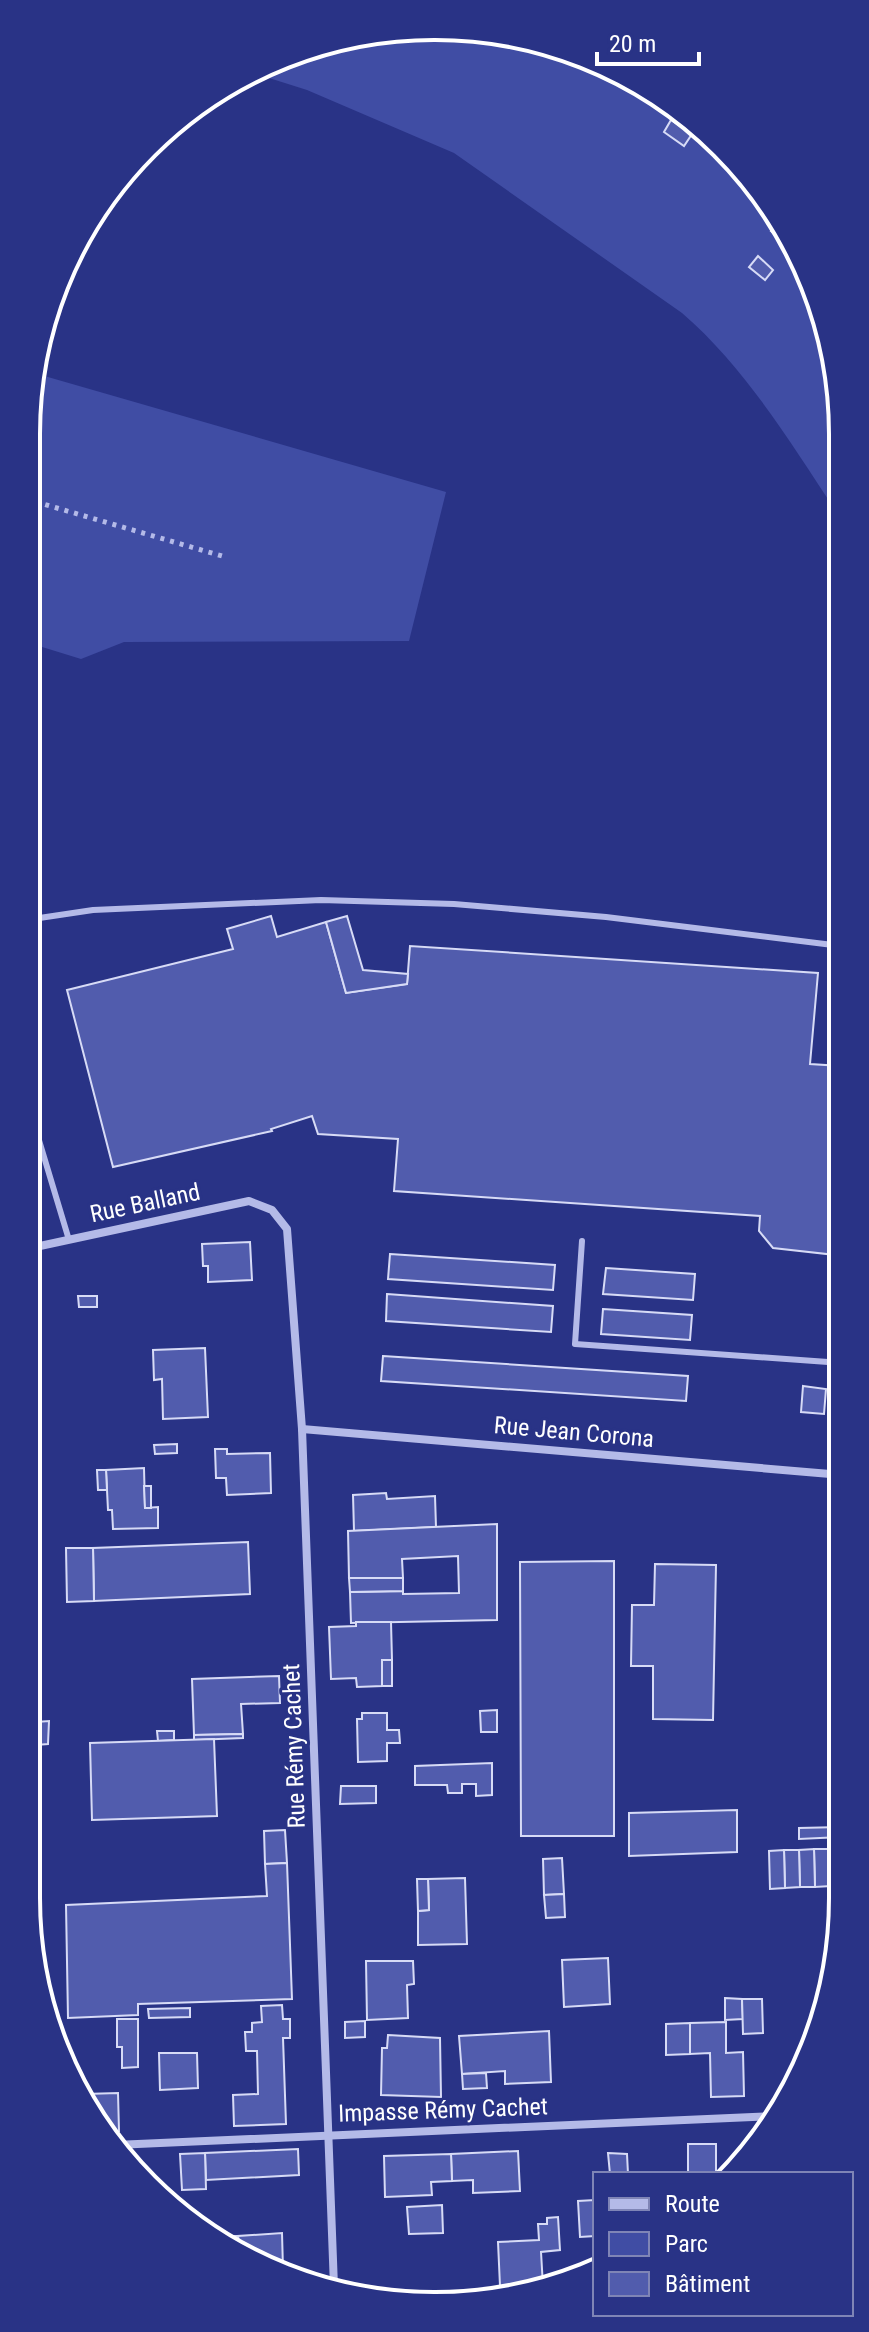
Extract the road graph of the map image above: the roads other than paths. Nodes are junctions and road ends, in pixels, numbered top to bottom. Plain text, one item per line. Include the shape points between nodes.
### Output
1 (40, 918) edge
2 (829, 945) edge
3 (40, 1144) edge
4 (272, 1210) joint
5 (69, 1240) junction
6 (582, 1241) dead end
7 (40, 1246) edge
8 (829, 1362) edge
9 (302, 1429) junction
10 (829, 1474) edge
11 (763, 2116) edge
12 (328, 2135) junction
13 (127, 2144) edge
14 (334, 2279) edge

1 - 2 lane via 93,910 306,900 439,903
3 - 5 lane
4 - 5 street, Rue Balland via 249,1201
4 - 9 street, Rue Rémy Cachet via 287,1229
5 - 7 street, Rue Balland
6 - 8 lane via 575,1344
9 - 10 street, Rue Jean Corona
9 - 12 street, Rue Rémy Cachet
11 - 12 street, Impasse Rémy Cachet
12 - 13 street, Impasse Rémy Cachet
12 - 14 street, Rue Rémy Cachet

